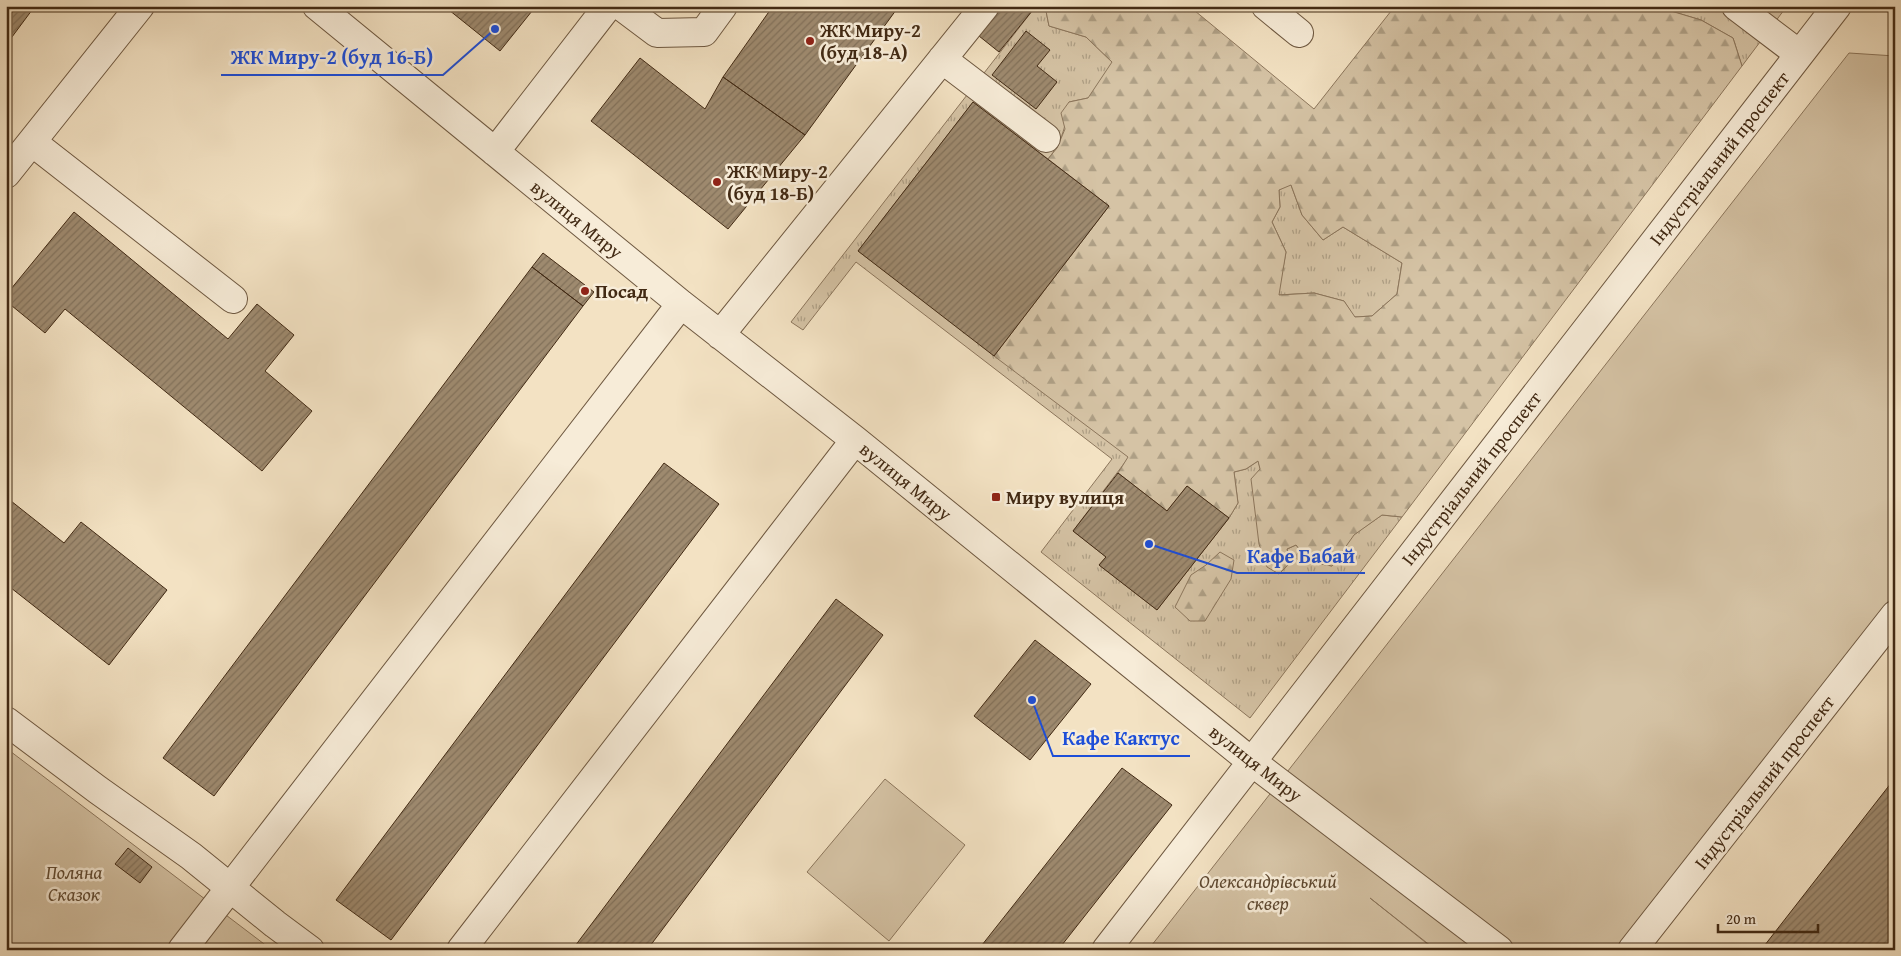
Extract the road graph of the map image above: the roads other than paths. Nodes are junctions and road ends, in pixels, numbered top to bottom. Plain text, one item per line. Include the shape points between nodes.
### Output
1 (140, 6) edge
2 (317, 6) edge
3 (608, 6) edge
4 (621, 6) edge
5 (723, 6) edge
6 (985, 6) edge
7 (1266, 6) edge
8 (1736, 6) edge
9 (1836, 6) edge
10 (1299, 32) dead end
11 (1799, 54) junction
12 (942, 59) junction
13 (1046, 138) dead end
14 (32, 142) junction
15 (495, 152) junction
16 (6, 174) edge
17 (233, 299) dead end
18 (681, 304) junction
19 (720, 335) junction
20 (856, 440) junction
21 (1895, 615) edge
22 (6, 721) edge
23 (1252, 762) junction
24 (230, 888) junction
25 (182, 950) edge
26 (310, 950) edge
27 (461, 950) edge
28 (1106, 950) edge
29 (1499, 950) edge
30 (1632, 950) edge

1 - 14 street
2 - 15 street, вулиця Миру
3 - 15 street
4 - 5 street via 657,33 704,32
6 - 12 street
7 - 10 street
8 - 11 street
9 - 11 street, Індустріальний проспект
11 - 23 street, Індустріальний проспект
12 - 13 street
12 - 19 street
14 - 16 street
14 - 17 street
15 - 18 street, вулиця Миру
18 - 19 street, вулиця Миру
18 - 24 street
19 - 20 street, вулиця Миру
20 - 23 street, вулиця Миру
20 - 27 street
21 - 30 street, Індустріальний проспект
22 - 24 street
23 - 28 street, Індустріальний проспект
23 - 29 street, вулиця Миру
24 - 25 street
24 - 26 street

